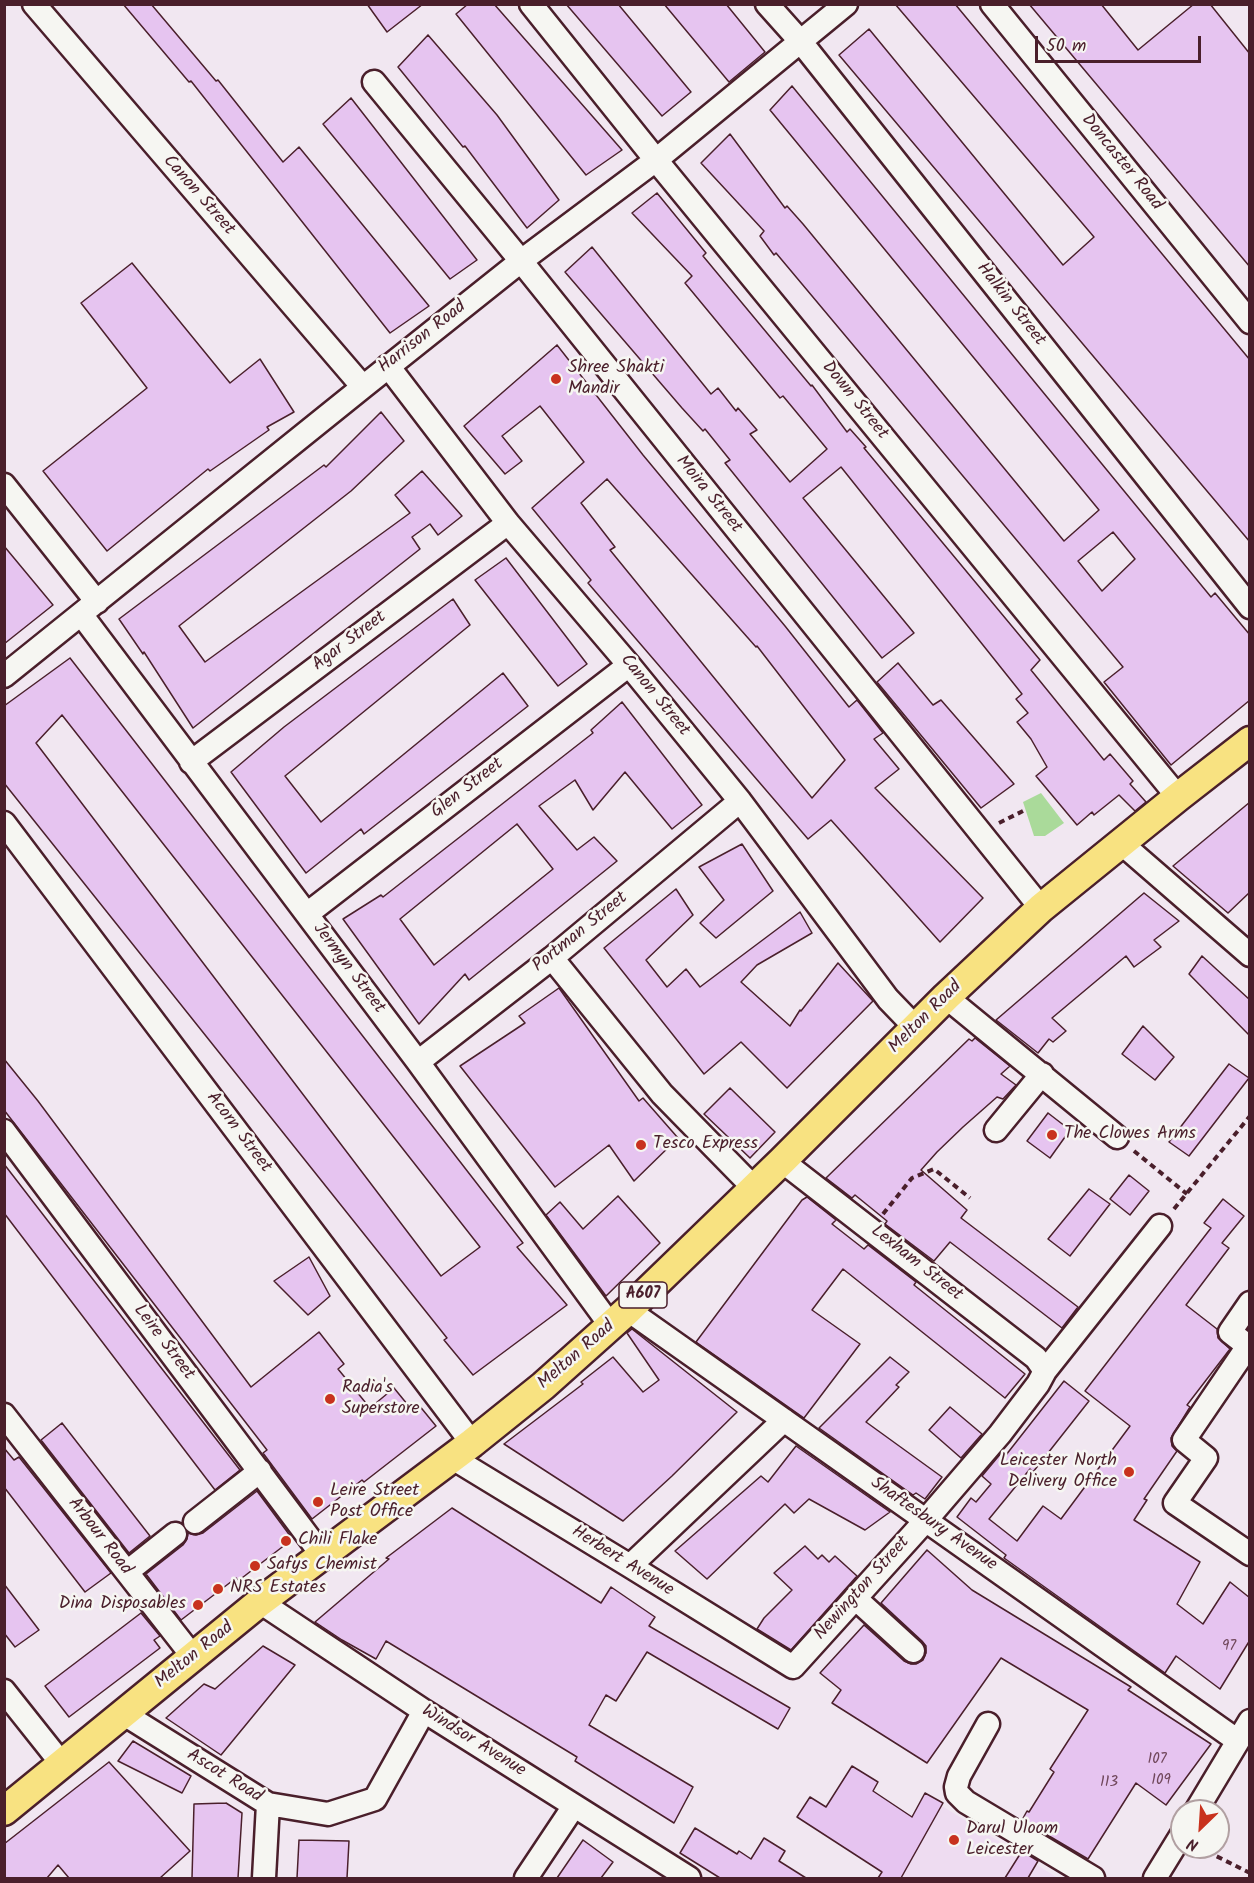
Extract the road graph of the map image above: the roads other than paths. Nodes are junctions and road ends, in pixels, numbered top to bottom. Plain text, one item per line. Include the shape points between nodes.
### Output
1 (34, 4) edge
2 (531, 4) edge
3 (767, 4) edge
4 (846, 4) edge
5 (992, 4) edge
6 (801, 42) junction
7 (374, 82) dead end
8 (656, 160) junction
9 (521, 261) junction
10 (1250, 322) edge
11 (388, 366) junction
12 (363, 387) junction
13 (4, 485) edge
14 (508, 523) junction
15 (1250, 607) edge
16 (89, 608) junction
17 (629, 665) junction
18 (4, 676) edge
19 (1250, 741) edge
20 (191, 762) junction
21 (1178, 797) junction
22 (740, 801) junction
23 (4, 823) edge
24 (1121, 843) junction
25 (1041, 908) junction
26 (307, 914) junction
27 (1250, 955) edge
28 (552, 958) junction
29 (946, 997) junction
30 (916, 1028) junction
31 (418, 1062) junction
32 (1042, 1074) junction
33 (996, 1130) dead end
34 (4, 1131) edge
35 (1117, 1137) road end
36 (782, 1161) junction
37 (754, 1188) junction
38 (1160, 1226) road end
39 (1250, 1303) edge
40 (619, 1318) junction
41 (1045, 1371) junction
42 (4, 1415) edge
43 (784, 1420) junction
44 (461, 1450) junction
45 (260, 1471) junction
46 (926, 1520) junction
47 (195, 1522) dead end
48 (175, 1534) dead end
49 (1250, 1554) edge
50 (322, 1555) junction
51 (630, 1566) junction
52 (127, 1572) junction
53 (855, 1598) junction
54 (260, 1602) junction
55 (913, 1651) dead end
56 (194, 1658) junction
57 (793, 1667) joint
58 (4, 1691) edge
59 (424, 1711) junction
60 (124, 1714) junction
61 (1250, 1721) edge
62 (988, 1724) dead end
63 (1238, 1741) junction
64 (62, 1764) junction
65 (1203, 1799) edge
66 (268, 1804) junction
67 (574, 1806) junction
68 (4, 1811) edge
69 (1170, 1854) edge
70 (264, 1878) edge
71 (526, 1878) edge
72 (689, 1878) edge
73 (1093, 1878) edge
74 (1155, 1878) edge

1 - 12 street, Canon Street
2 - 8 street, Down Street
3 - 6 street, Halkin Street
4 - 6 street, Harrison Road
5 - 10 street, Doncaster Road
6 - 8 street, Harrison Road
6 - 15 street, Halkin Street
7 - 9 street, Moira Street
8 - 9 street, Harrison Road
8 - 21 street, Down Street
9 - 11 street, Harrison Road
9 - 25 street, Moira Street
11 - 12 street, Harrison Road
11 - 14 street, Canon Street
12 - 16 street, Harrison Road
13 - 16 street, Jermyn Street
14 - 17 street, Canon Street
14 - 20 street, Agar Street
16 - 18 street, Harrison Road
16 - 20 street, Jermyn Street
17 - 22 street, Canon Street
17 - 26 street, Glen Street
19 - 21 main road, Melton Road / A607
20 - 26 street, Jermyn Street
21 - 24 main road, Melton Road / A607
22 - 28 street, Portman Street
22 - 30 street, Canon Street via 888,999
23 - 44 street, Acorn Street
24 - 25 main road, Melton Road / A607
24 - 27 street
25 - 29 main road, Melton Road / A607
26 - 31 street, Jermyn Street
28 - 31 street, Portman Street
28 - 37 street via 662,1094
29 - 30 main road, Melton Road / A607
29 - 32 street
30 - 36 main road, Melton Road / A607
31 - 40 street, Jermyn Street
32 - 33 street
32 - 35 street
34 - 45 street, Leire Street
36 - 37 main road, Melton Road / A607
36 - 41 street, Lexham Street via 1036,1358
37 - 40 main road, Melton Road / A607
38 - 41 street, Newington Street
39 - 49 street via 1230,1332 1248,1346 1184,1440 1206,1458 1175,1503
40 - 43 street, Shaftesbury Avenue
40 - 44 main road, Melton Road / A607 via 543,1386
41 - 46 street, Newington Street via 1000,1434
42 - 52 street, Arbour Road
43 - 46 street, Shaftesbury Avenue
43 - 51 street
44 - 50 main road, Melton Road / A607
44 - 51 street, Herbert Avenue
45 - 47 street
45 - 50 street, Leire Street
46 - 53 street, Newington Street
46 - 63 street, Shaftesbury Avenue
48 - 52 street
50 - 54 main road, Melton Road / A607
51 - 57 street, Herbert Avenue
52 - 56 street, Arbour Road
53 - 55 street
53 - 57 street, Newington Street
54 - 56 main road, Melton Road / A607
54 - 59 street, Windsor Avenue
56 - 60 main road, Melton Road / A607
58 - 64 street
59 - 66 street, Ascot Road via 375,1799 328,1814
59 - 67 street, Windsor Avenue
60 - 64 main road, Melton Road / A607
60 - 66 street, Ascot Road
61 - 63 street
62 - 73 street via 959,1776 957,1793
63 - 65 street
64 - 68 main road, Melton Road / A607
66 - 70 street
67 - 71 street
67 - 72 street, Windsor Avenue
69 - 74 street

